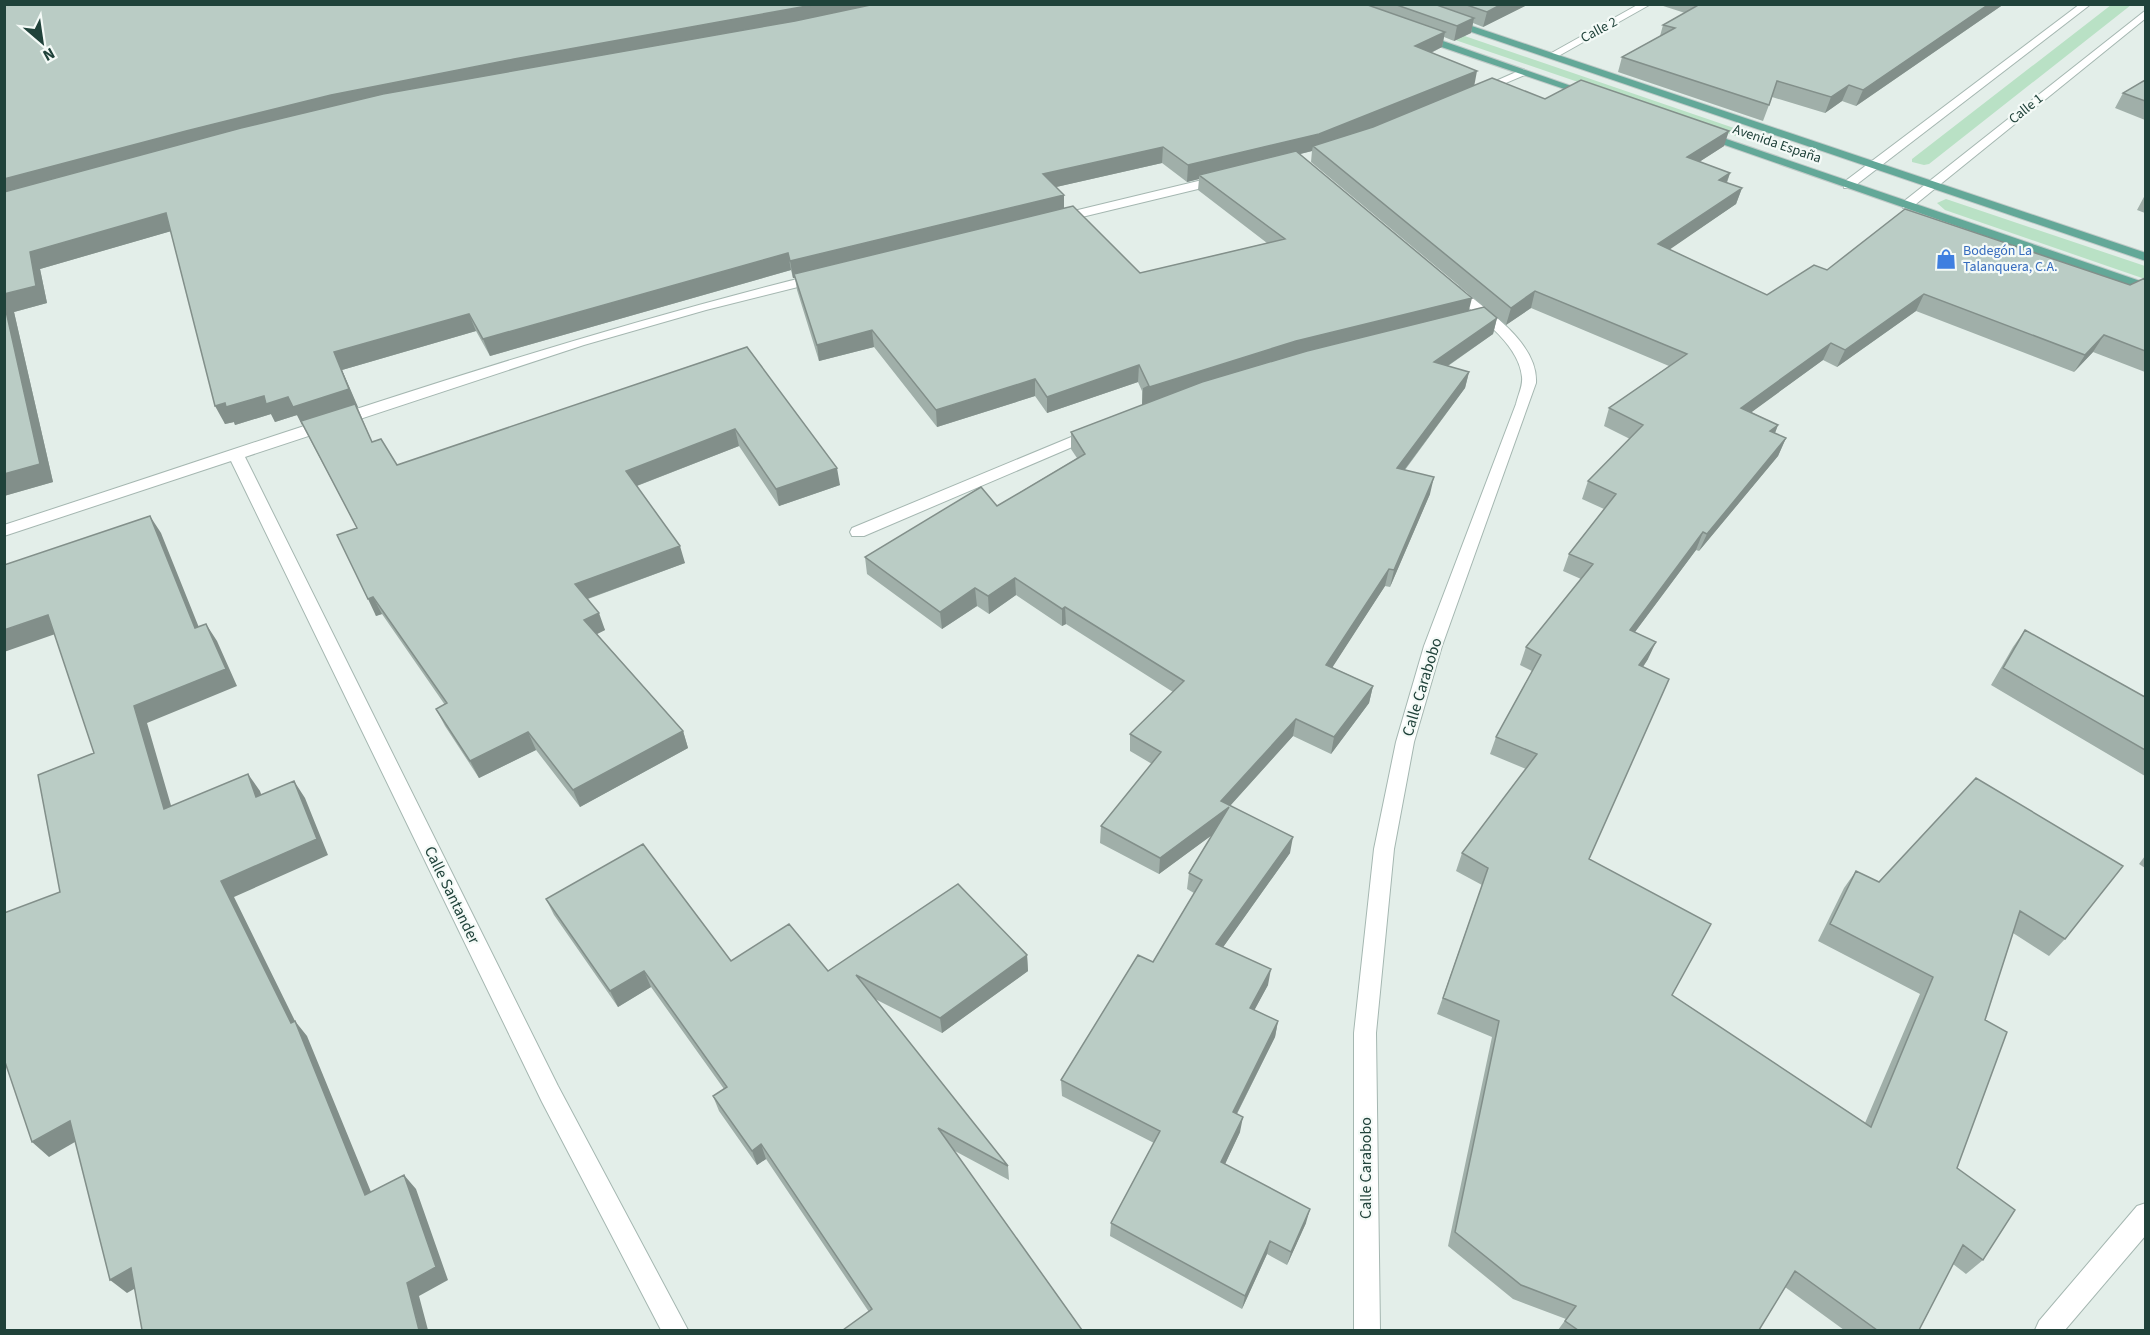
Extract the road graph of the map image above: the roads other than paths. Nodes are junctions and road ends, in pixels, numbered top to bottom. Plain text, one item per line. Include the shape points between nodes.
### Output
1 (1647, 4) edge
2 (2087, 4) edge
3 (2145, 13) edge
4 (1442, 19) edge
5 (1405, 31) edge
6 (1551, 56) junction
7 (1523, 72) junction
8 (1596, 97) edge
9 (1460, 98) edge
10 (1694, 131) edge
11 (1874, 165) junction
12 (1234, 177) edge
13 (1848, 185) junction
14 (1932, 185) junction
15 (1907, 205) junction
16 (1039, 224) edge
17 (2145, 257) edge
18 (1434, 273) edge
19 (831, 274) edge
20 (2145, 288) edge
21 (1485, 316) junction
22 (1462, 321) edge
23 (1104, 429) edge
24 (236, 455) junction
25 (4, 531) edge
26 (858, 532) dead end
27 (2145, 1215) edge
28 (675, 1330) edge
29 (1367, 1330) edge
30 (2048, 1330) edge

1 - 6 street, Calle 2
2 - 11 street
3 - 14 street, Calle 1
4 - 6 main road, Avenida España
5 - 7 main road
6 - 11 main road, Avenida España
7 - 8 main road
7 - 9 street
10 - 13 main road, Avenida España
11 - 13 street
11 - 14 main road, Avenida España
12 - 16 street
13 - 15 main road, Avenida España
14 - 15 street, Calle 1
14 - 17 main road, Avenida España
15 - 20 main road, Avenida España
18 - 21 street, Calle Carabobo
19 - 24 street via 579,342
21 - 22 street
21 - 29 street, Calle Carabobo via 1525,360 1529,378 1523,404 1433,646 1405,742 1384,849 1365,1033
23 - 26 street
24 - 25 street
24 - 28 street, Calle Santander via 550,1094
27 - 30 street

